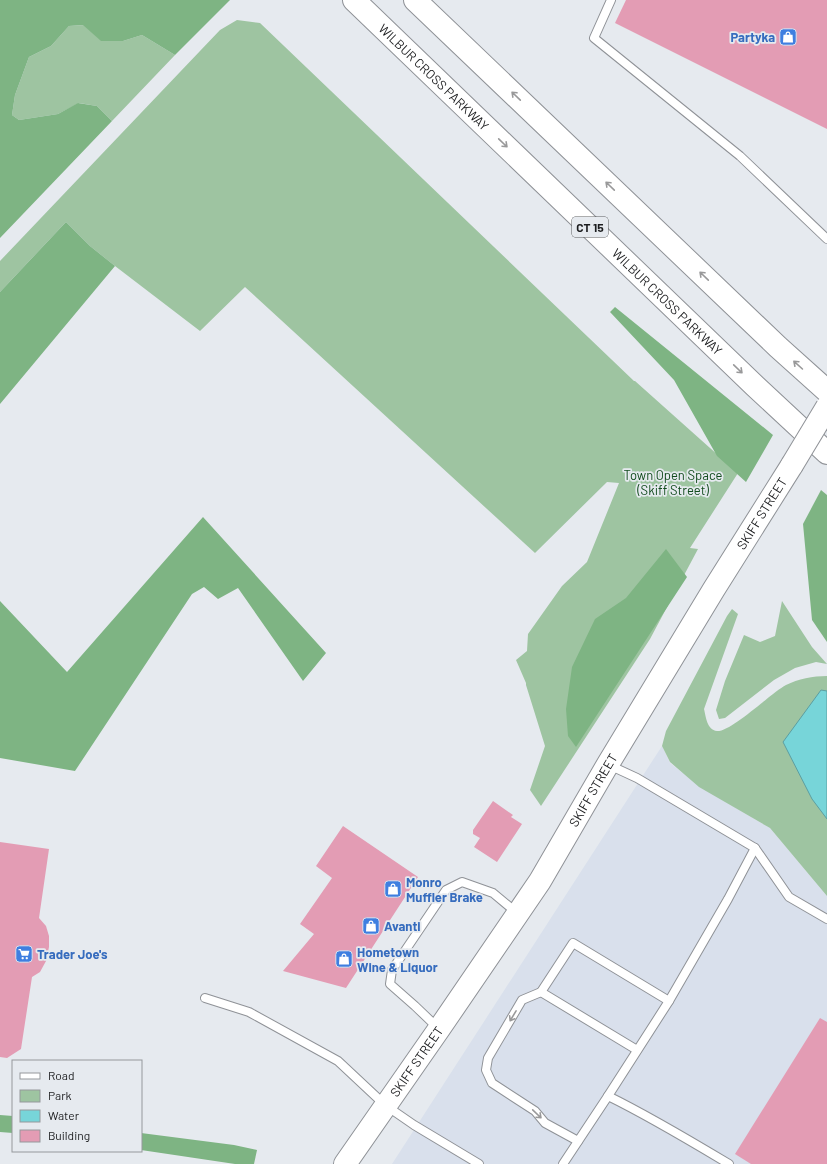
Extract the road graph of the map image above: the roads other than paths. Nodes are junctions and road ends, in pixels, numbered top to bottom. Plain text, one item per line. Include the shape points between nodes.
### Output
1 (354, 0) edge
2 (415, 0) edge
3 (611, 0) edge
4 (827, 239) edge
5 (827, 392) edge
6 (827, 407) edge
7 (827, 453) edge
8 (608, 764) junction
9 (755, 848) junction
10 (518, 914) junction
11 (827, 919) edge
12 (541, 992) junction
13 (205, 998) dead end
14 (669, 1001) junction
15 (439, 1029) junction
16 (637, 1050) junction
17 (608, 1096) junction
18 (385, 1105) junction
19 (578, 1141) junction
20 (466, 1156) junction
21 (345, 1164) edge
22 (470, 1164) edge
23 (479, 1164) edge
24 (563, 1164) edge
25 (729, 1164) edge

1 -> 7 main road, WILBUR CROSS PARKWAY / CT 15
5 -> 2 main road
3 - 4 lane via 594,38 740,156
6 - 8 main road, SKIFF STREET, bridge
8 - 9 lane via 637,778
8 - 10 main road, SKIFF STREET
9 - 11 lane via 789,897
9 - 14 lane
10 - 15 main road, SKIFF STREET
10 - 15 lane via 493,893 462,882 446,890 392,970 390,984
12 - 14 lane via 573,943
12 - 16 lane
12 -> 19 lane via 522,1000 488,1058 486,1070 492,1083 535,1111 545,1122
13 - 18 lane via 249,1012 338,1061
14 - 16 lane
15 - 18 main road, SKIFF STREET
16 - 17 lane
17 - 19 lane
17 - 25 lane
18 - 20 lane
18 - 21 main road, SKIFF STREET
19 - 24 lane
20 - 22 lane
20 - 23 lane

